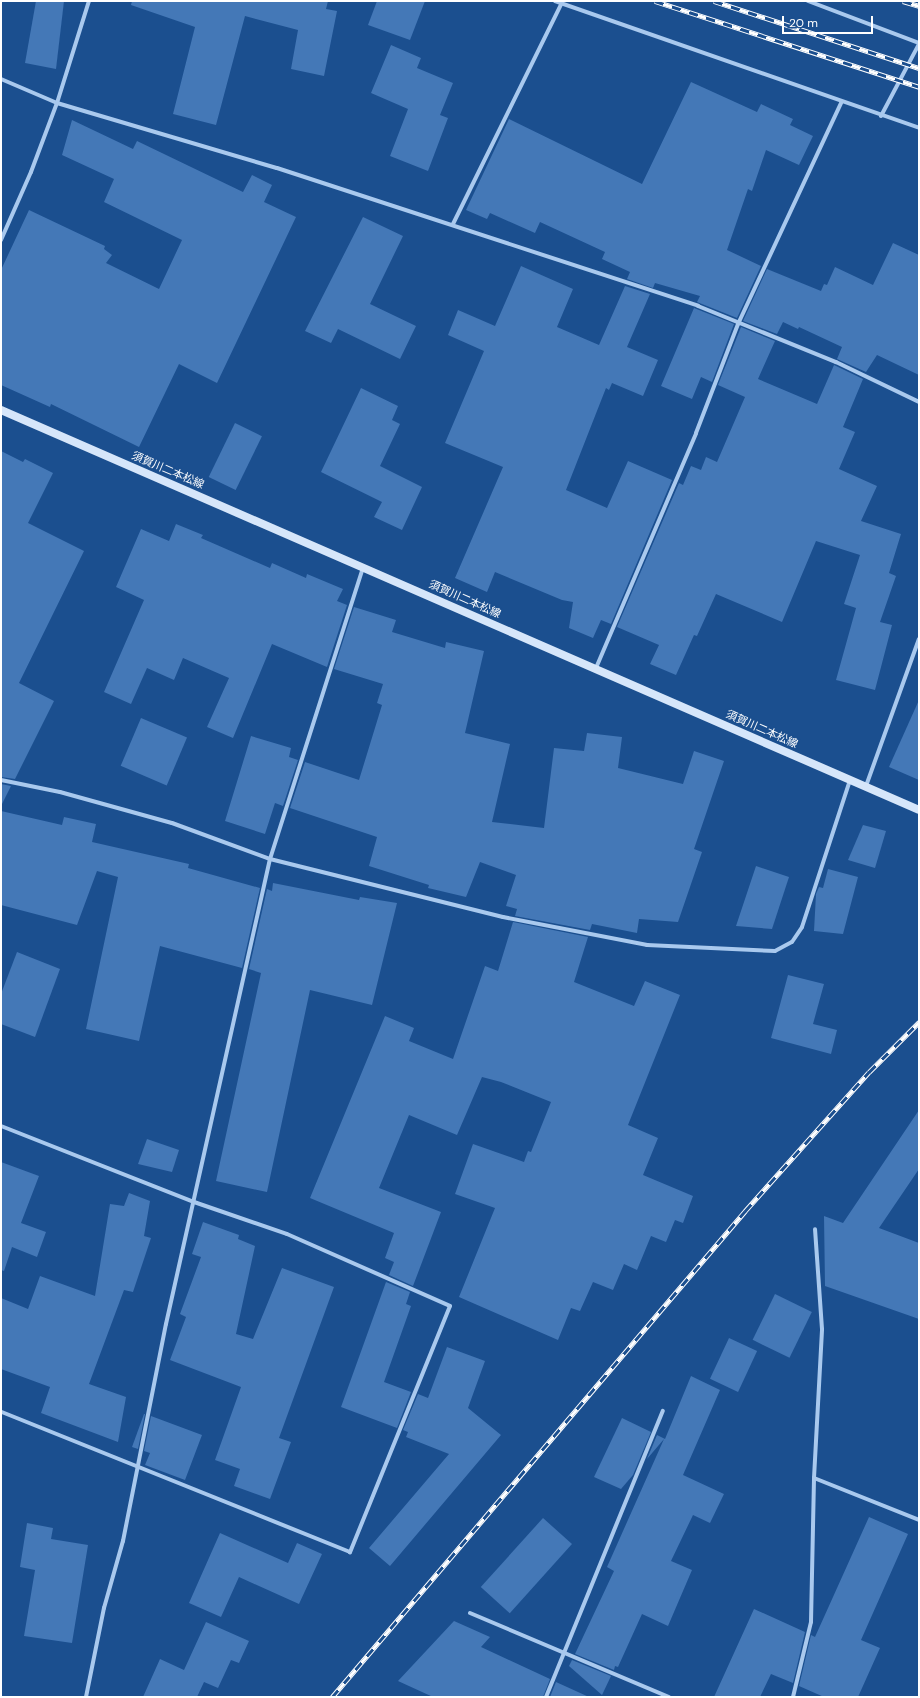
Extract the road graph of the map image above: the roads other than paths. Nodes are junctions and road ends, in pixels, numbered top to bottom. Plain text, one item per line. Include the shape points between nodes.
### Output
1 (89, 1) edge
2 (555, 1) edge
3 (808, 1) edge
4 (561, 2) edge
5 (919, 43) edge
6 (1, 79) edge
7 (57, 103) junction
8 (841, 103) junction
9 (880, 116) junction
10 (919, 128) edge
11 (453, 224) junction
12 (1, 240) edge
13 (738, 324) junction
14 (919, 402) edge
15 (1, 410) edge
16 (363, 566) junction
17 (919, 639) edge
18 (596, 668) junction
19 (1, 780) edge
20 (850, 780) junction
21 (866, 786) junction
22 (919, 810) edge
23 (270, 859) junction
24 (1, 1126) edge
25 (194, 1202) junction
26 (815, 1229) dead end
27 (663, 1411) dead end
28 (1, 1412) edge
29 (135, 1467) junction
30 (814, 1478) junction
31 (919, 1520) edge
32 (470, 1613) dead end
33 (564, 1653) junction
34 (86, 1697) edge
35 (546, 1697) edge
36 (669, 1697) edge
37 (793, 1697) edge

1 - 7 street
2 - 4 street
3 - 5 street
4 - 8 street
4 - 11 street
5 - 9 street
6 - 7 street
7 - 11 street via 174,136
7 - 12 street via 31,172
8 - 9 street
8 - 13 street
9 - 10 street
11 - 13 street via 698,306
13 - 14 street via 836,362
13 - 18 street via 696,433
15 - 16 main road, 須賀川二本松線
16 - 18 main road, 須賀川二本松線
16 - 23 street
17 - 21 street
18 - 20 main road, 須賀川二本松線
19 - 23 street via 60,792 172,823
20 - 21 main road, 須賀川二本松線
20 - 23 street via 802,927 792,942 775,952 678,948 612,940 504,918
21 - 22 main road, 須賀川二本松線
23 - 25 street
24 - 25 street
25 - 29 street
25 - 29 street via 287,1234 450,1306 350,1552
26 - 30 street via 822,1328
27 - 33 street
28 - 29 street
29 - 34 street via 123,1541 104,1608
30 - 31 street
30 - 37 street via 811,1622
32 - 33 street
33 - 35 street
33 - 36 street

